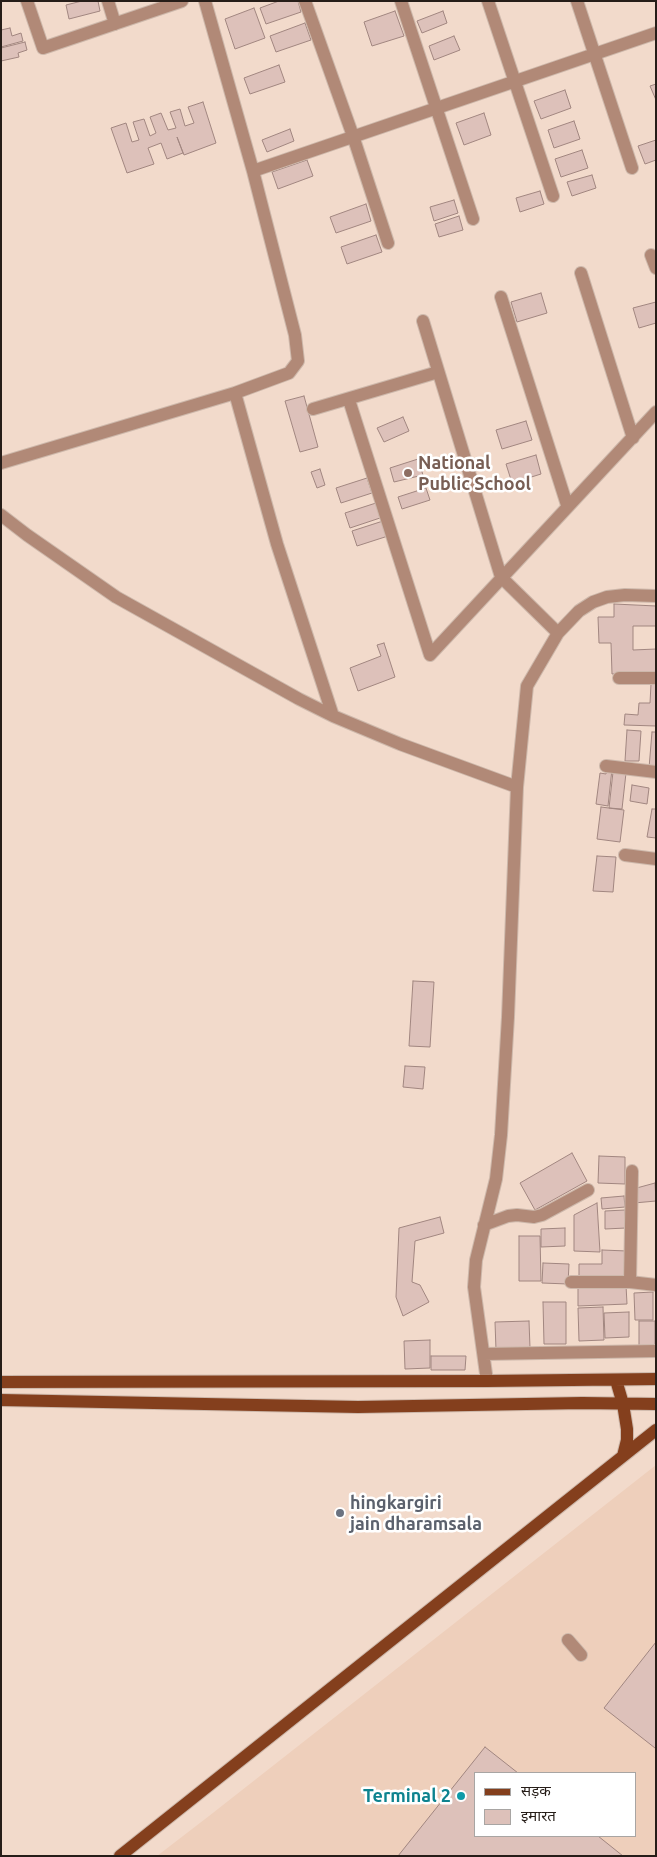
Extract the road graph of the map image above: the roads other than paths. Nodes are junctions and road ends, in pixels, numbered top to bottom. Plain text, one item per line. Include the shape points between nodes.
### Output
1 (27, 1) edge
2 (108, 1) edge
3 (182, 1) edge
4 (205, 1) edge
5 (306, 1) edge
6 (401, 1) edge
7 (488, 1) edge
8 (577, 1) edge
9 (115, 24) junction
10 (656, 33) edge
11 (595, 54) junction
12 (515, 81) junction
13 (435, 107) junction
14 (353, 136) junction
15 (632, 168) dead end
16 (254, 171) junction
17 (553, 196) dead end
18 (473, 219) dead end
19 (388, 243) dead end
20 (651, 255) dead end
21 (656, 268) edge
22 (581, 273) dead end
23 (501, 297) dead end
24 (423, 321) dead end
25 (438, 372) junction
26 (235, 394) junction
27 (349, 400) junction
28 (313, 409) dead end
29 (656, 412) edge
30 (633, 438) junction
31 (1, 462) edge
32 (567, 506) junction
33 (1, 515) edge
34 (501, 577) junction
35 (656, 596) edge
36 (558, 633) junction
37 (619, 678) dead end
38 (656, 678) edge
39 (333, 716) junction
40 (606, 766) dead end
41 (656, 772) edge
42 (517, 787) junction
43 (625, 854) dead end
44 (656, 859) edge
45 (632, 1171) dead end
46 (588, 1190) dead end
47 (484, 1226) junction
48 (571, 1282) dead end
49 (630, 1282) junction
50 (656, 1285) edge
51 (656, 1352) edge
52 (484, 1354) junction
53 (656, 1379) edge
54 (616, 1380) junction
55 (487, 1381) junction
56 (1, 1382) edge
57 (1, 1400) edge
58 (623, 1404) junction
59 (656, 1404) edge
60 (656, 1430) edge
61 (623, 1456) junction
62 (568, 1640) dead end
63 (581, 1655) dead end
64 (120, 1856) edge

1 - 9 street via 43,48
2 - 9 street
3 - 9 street
4 - 16 street
5 - 14 street
6 - 13 street
7 - 12 street
8 - 11 street
10 - 11 street
11 - 12 street
11 - 15 street
12 - 13 street
12 - 17 street
13 - 14 street
13 - 18 street
14 - 16 street
14 - 19 street
16 - 26 street via 295,335 298,361 289,373
20 - 21 street
22 - 30 street
23 - 32 street
24 - 25 street
25 - 27 street
25 - 34 street
26 - 31 street
26 - 39 street via 280,552
27 - 28 street
27 - 34 street via 430,655
29 - 30 street
30 - 32 street
32 - 34 street
33 - 39 street via 116,597
34 - 36 street
35 - 36 street via 606,597 580,611
36 - 42 street via 527,686
37 - 38 street
39 - 42 street
40 - 41 street
42 - 47 street via 501,1135 496,1179
43 - 44 street
45 - 49 street
46 - 47 street via 542,1215 508,1216
47 - 52 street via 474,1287
48 - 49 street
49 - 50 street
51 - 52 street
52 - 55 street
53 - 54 main road
54 - 55 main road
54 - 58 main road
55 - 56 main road
57 - 58 main road via 358,1407
58 - 59 main road
58 - 61 main road via 627,1440
60 - 61 main road
61 - 64 main road
62 - 63 street

